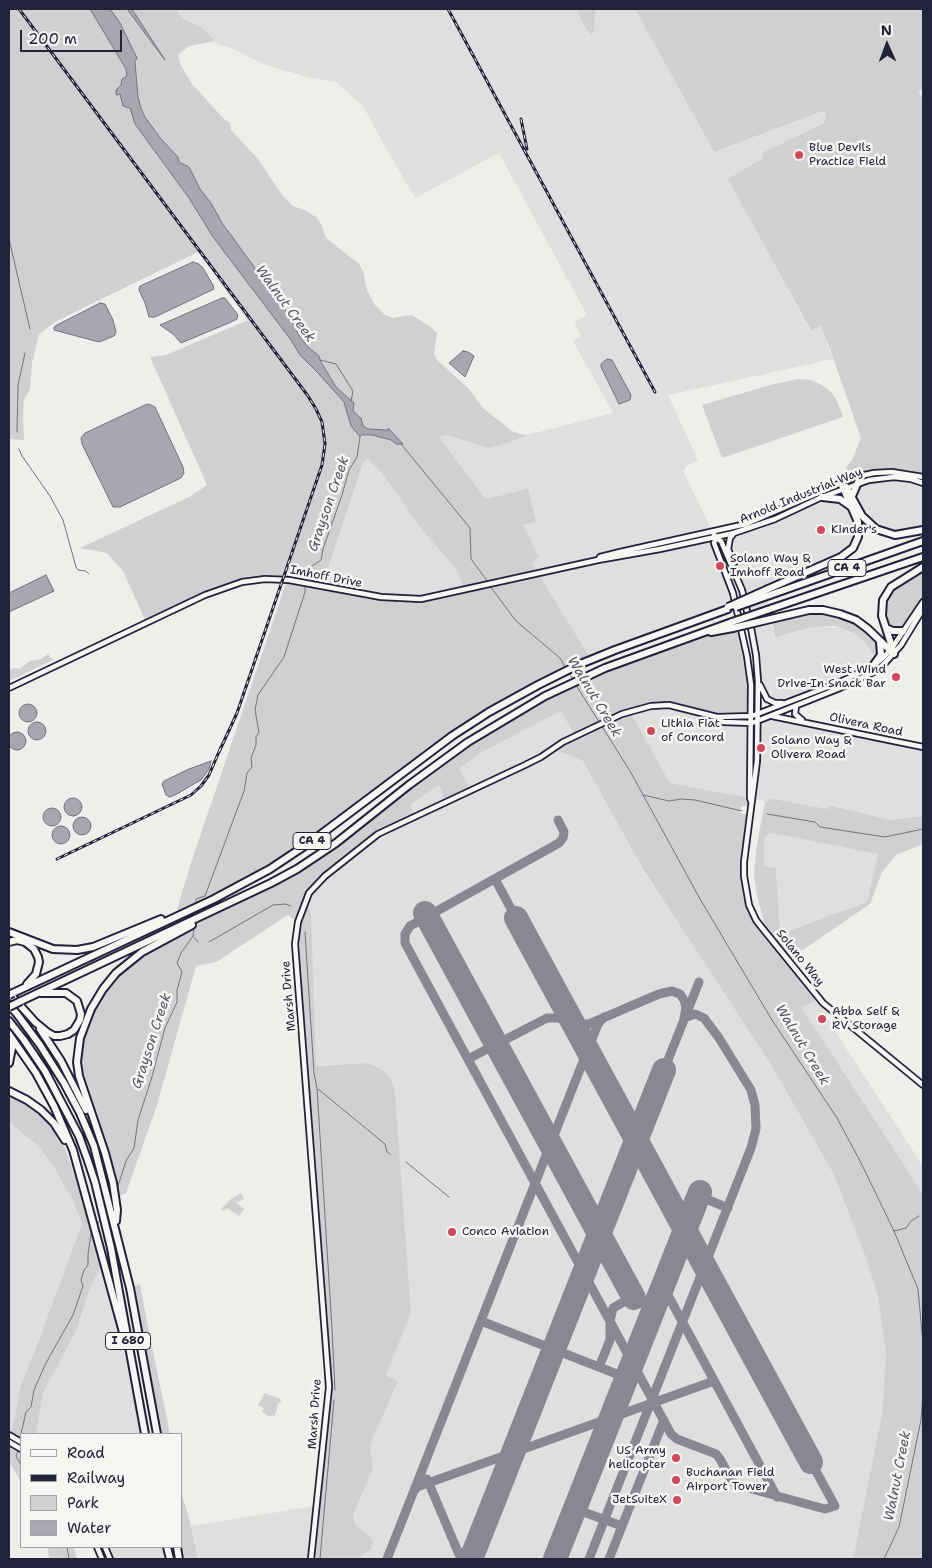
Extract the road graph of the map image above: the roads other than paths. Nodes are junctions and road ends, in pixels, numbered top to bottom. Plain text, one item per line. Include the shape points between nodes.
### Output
1 (923, 478) edge
2 (858, 482) junction
3 (923, 483) edge
4 (843, 486) junction
5 (852, 496) junction
6 (822, 498) junction
7 (851, 506) junction
8 (923, 530) edge
9 (713, 532) junction
10 (734, 534) junction
11 (716, 538) junction
12 (923, 541) edge
13 (923, 557) edge
14 (598, 560) junction
15 (923, 567) edge
16 (737, 578) junction
17 (769, 592) junction
18 (923, 602) edge
19 (923, 609) edge
20 (732, 625) junction
21 (886, 628) junction
22 (903, 631) junction
23 (880, 642) junction
24 (892, 651) junction
25 (873, 666) junction
26 (758, 681) junction
27 (9, 688) edge
28 (786, 703) junction
29 (796, 706) junction
30 (758, 714) junction
31 (752, 716) junction
32 (771, 716) junction
33 (716, 717) junction
34 (758, 721) junction
35 (752, 723) junction
36 (805, 723) junction
37 (923, 747) edge
38 (751, 800) junction
39 (179, 914) junction
40 (9, 932) edge
41 (172, 932) junction
42 (9, 942) edge
43 (24, 988) junction
44 (10, 993) edge
45 (37, 993) junction
46 (9, 1006) edge
47 (9, 1021) edge
48 (35, 1022) junction
49 (9, 1034) edge
50 (9, 1039) edge
51 (9, 1063) edge
52 (923, 1085) edge
53 (9, 1091) edge
54 (105, 1153) junction
55 (79, 1170) junction
56 (115, 1226) junction
57 (132, 1363) junction
58 (145, 1433) edge
59 (156, 1433) edge
60 (9, 1435) edge
61 (20, 1441) edge
62 (311, 1559) edge

1 - 4 street, Arnold Industrial Way via 892,472 855,477
2 - 3 street, Arnold Industrial Way via 894,477
2 - 4 street, Arnold Industrial Way
2 - 5 highway
4 - 5 highway
4 - 6 street, Arnold Industrial Way
4 - 7 highway
4 - 9 street, Arnold Industrial Way via 746,524
5 - 8 highway via 862,516 876,529 895,535
6 - 7 highway via 840,500
6 - 10 street, Arnold Industrial Way
7 - 17 highway via 859,531 848,553
9 - 11 street, Solano Way
9 - 14 street, Imhoff Drive
10 - 11 street, Arnold Industrial Way
10 - 16 street via 728,549
11 - 14 street, Imhoff Drive
11 - 16 street, Solano Way via 721,541
11 - 31 street, Solano Way via 714,543 732,587 744,638
12 - 17 highway, CA 4
13 - 20 highway, CA 4, bridge
14 - 27 street, Imhoff Drive via 421,599 374,596 289,580 254,580 218,589
15 - 21 highway via 888,590 881,606
16 - 26 street, Solano Way via 751,628
17 - 39 highway, CA 4, bridge via 598,656 538,685 452,736 270,869
18 - 22 street
19 - 24 street
20 - 23 highway, bridge via 809,610 831,612 856,620
20 - 41 highway, CA 4 via 605,668 545,696 451,753 318,855 253,895
21 - 22 highway
21 - 24 highway
22 - 24 street
23 - 24 highway
23 - 25 highway via 881,655
24 - 25 street, Marsh Drive
24 - 29 street via 874,672
25 - 28 street, Marsh Drive
26 - 28 street via 767,699 775,704
26 - 30 street, Solano Way
28 - 30 street, Marsh Drive
29 - 32 street
29 - 36 street via 796,716
30 - 31 street, Marsh Drive
30 - 34 street, Solano Way
31 - 33 street, Marsh Drive
31 - 35 street, Solano Way
32 - 34 street
32 - 36 street, Olivera Road
33 - 35 street, Marsh Drive via 723,722
33 - 62 street, Marsh Drive via 669,705 622,714 563,742 525,765 378,834 324,876 307,898 300,913 295,944 329,1387
34 - 35 street
34 - 38 street, Solano Way via 756,778
35 - 38 street, Solano Way
36 - 37 street, Olivera Road
38 - 52 street, Solano Way via 744,876 749,905 756,920 823,1003
39 - 40 highway via 77,950 53,949
39 - 43 highway, CA 4
41 - 45 highway
41 - 54 highway via 116,973 91,1009 80,1038 79,1076
42 - 43 highway via 24,942 34,949 38,957 36,974
43 - 44 highway, CA 4
44 - 48 highway
45 - 46 highway, bridge
45 - 48 highway via 66,993 78,1001 81,1014 74,1030 60,1036 54,1036
46 - 56 highway, I 680 via 64,1083 80,1113 100,1166
47 - 57 highway, I 680 via 45,1071 79,1136 95,1182 111,1248
48 - 54 highway via 82,1100
49 - 55 highway via 36,1072 54,1106
50 - 51 highway via 12,1048
53 - 55 highway via 48,1116 62,1134
54 - 56 highway via 116,1198
55 - 57 highway
56 - 59 highway, I 680 via 130,1288
57 - 58 highway, I 680
60 - 61 street

